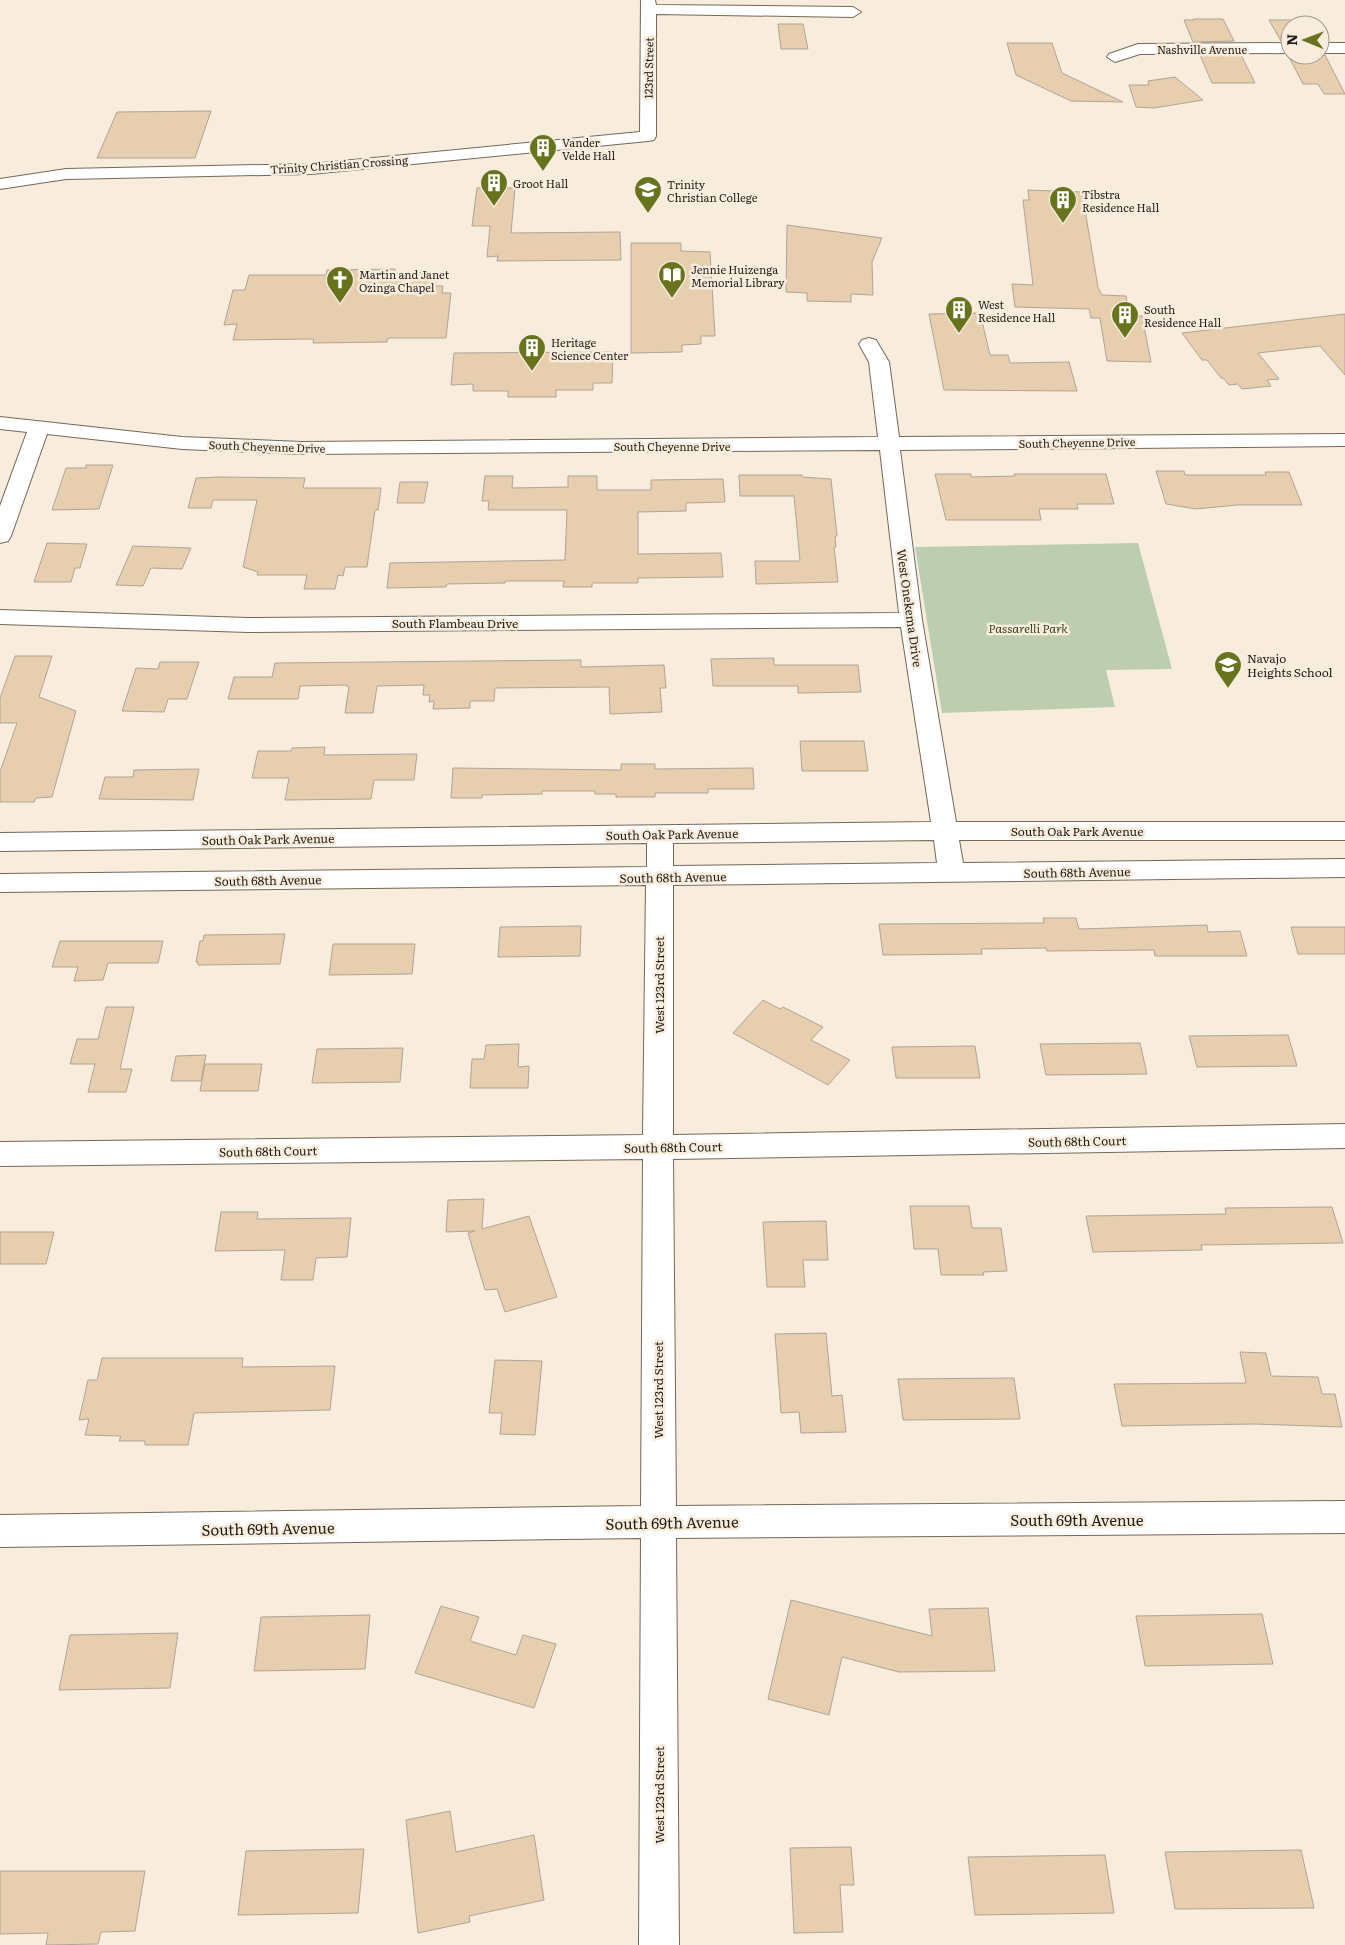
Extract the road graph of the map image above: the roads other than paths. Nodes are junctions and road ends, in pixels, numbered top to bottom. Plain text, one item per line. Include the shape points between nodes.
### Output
1 (649, 5) edge
2 (853, 12) dead end
3 (1280, 48) edge
4 (1330, 48) edge
5 (1345, 48) edge
6 (1115, 58) dead end
7 (648, 136) joint
8 (0, 184) edge
9 (869, 344) dead end
10 (0, 424) edge
11 (40, 426) junction
12 (1345, 440) edge
13 (889, 444) junction
14 (0, 536) edge
15 (0, 617) edge
16 (911, 620) junction
17 (945, 831) junction
18 (1345, 831) edge
19 (660, 834) junction
20 (0, 842) edge
21 (1345, 868) edge
22 (952, 874) junction
23 (659, 877) junction
24 (0, 883) edge
25 (1345, 1136) edge
26 (658, 1147) junction
27 (0, 1154) edge
28 (1345, 1517) edge
29 (658, 1522) junction
30 (0, 1531) edge
31 (659, 1945) edge

1 - 2 street
1 - 7 street, 123rd Street
3 - 6 street, Nashville Avenue via 1138,49
4 - 5 street
7 - 8 street, Trinity Christian Crossing via 312,168 66,174
9 - 13 street, West Onekema Drive via 879,362
10 - 11 street, South Cheyenne Drive
11 - 13 street, South Cheyenne Drive via 182,443 302,448
11 - 14 street
12 - 13 street, South Cheyenne Drive
13 - 16 street, West Onekema Drive
15 - 16 street, South Flambeau Drive via 238,625
16 - 17 street, West Onekema Drive
17 - 18 street, South Oak Park Avenue
17 - 19 street, South Oak Park Avenue
17 - 22 street, West Onekema Drive
19 - 20 street, South Oak Park Avenue
19 - 23 street, West 123rd Street
21 - 22 street, South 68th Avenue
22 - 23 street, South 68th Avenue
23 - 24 street, South 68th Avenue
23 - 26 street, West 123rd Street
25 - 26 street, South 68th Court
26 - 27 street, South 68th Court
26 - 29 street, West 123rd Street
28 - 29 street, South 69th Avenue
29 - 30 street, South 69th Avenue
29 - 31 street, West 123rd Street

